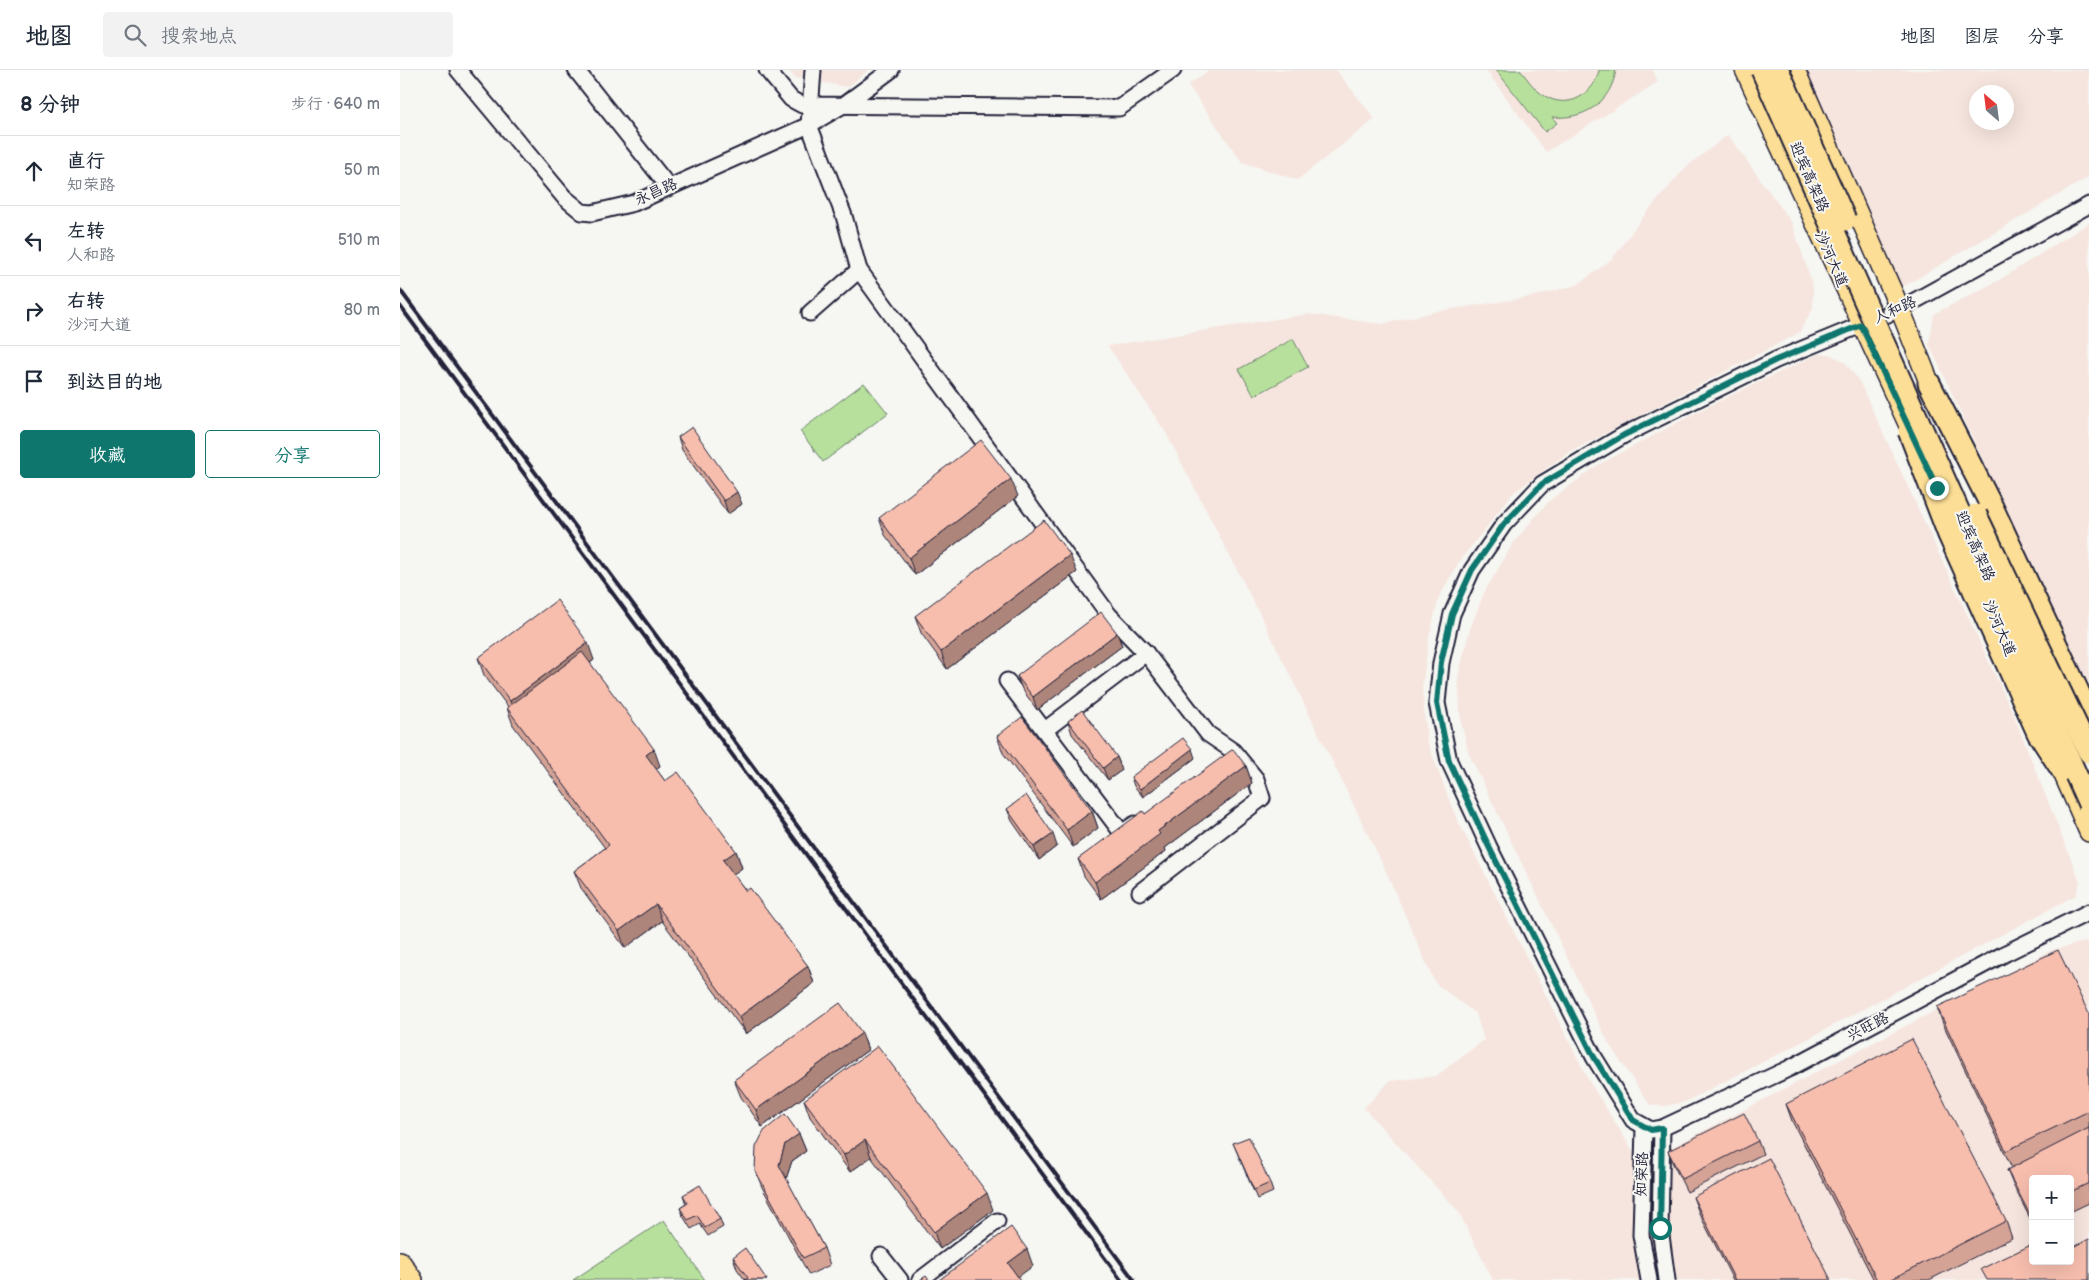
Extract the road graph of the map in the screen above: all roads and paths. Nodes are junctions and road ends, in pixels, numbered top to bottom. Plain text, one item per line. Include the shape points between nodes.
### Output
1 (458, 70) edge
2 (576, 70) edge
3 (767, 70) edge
4 (813, 70) edge
5 (891, 70) edge
6 (1173, 70) edge
7 (1745, 70) edge
8 (1762, 70) edge
9 (1778, 70) edge
10 (1795, 70) edge
11 (845, 104) junction
12 (809, 105) junction
13 (809, 125) junction
14 (668, 186) junction
15 (2089, 205) edge
16 (859, 270) junction
17 (1900, 309) junction
18 (810, 313) dead end
19 (1861, 325) junction
20 (1929, 383) junction
21 (1896, 398) junction
22 (1146, 652) junction
23 (1007, 681) dead end
24 (2089, 715) edge
25 (2089, 727) edge
26 (1045, 730) junction
27 (1233, 751) junction
28 (2089, 752) edge
29 (1217, 763) edge
30 (2089, 804) edge
31 (2089, 814) edge
32 (1146, 816) edge
33 (2089, 832) edge
34 (1140, 892) dead end
35 (2089, 912) edge
36 (1644, 1128) junction
37 (1662, 1128) junction
38 (997, 1221) dead end
39 (881, 1256) dead end
40 (400, 1261) edge
41 (412, 1280) edge
42 (900, 1280) edge
43 (920, 1280) edge
44 (1649, 1280) edge
45 (1667, 1280) edge

1 - 14 street, 永昌路 via 564,197 582,212 592,213 634,203
2 - 14 street
3 - 12 street via 791,99
4 - 12 street
5 - 11 street, 永昌路
6 - 11 street via 1119,108
7 - 19 main road, 沙河大道
8 - 30 highway, 迎宾高架路, bridge
9 - 28 highway, 迎宾高架路, bridge via 1967,495
10 - 17 main road
11 - 12 street
11 - 13 street, 永昌路
12 - 13 street
13 - 14 street, 永昌路
13 - 16 street via 844,216
15 - 17 street, 人和路
16 - 18 street
16 - 22 street via 1109,615
17 - 19 street, 人和路
17 - 20 main road
19 - 21 main road, 沙河大道
19 - 36 street, 人和路 via 1776,360 1642,426 1542,484 1504,524 1472,570 1452,614 1441,662 1437,703 1449,761 1594,1057 1633,1120
20 - 24 highway via 1993,509
20 - 25 main road via 1976,493
21 - 31 highway, bridge via 1949,535 2038,733
21 - 33 main road, 沙河大道
22 - 26 street
22 - 27 street via 1208,734
23 - 26 street
26 - 32 street via 1122,833
27 - 29 street
27 - 34 street via 1256,779 1262,798
35 - 37 street, 兴旺路 via 1790,1068
36 - 37 street, 兴旺路
36 - 44 street, 知荣路 via 1641,1235
37 - 45 street, 知荣路 via 1660,1228
38 - 43 street
39 - 42 street
40 - 41 main road

